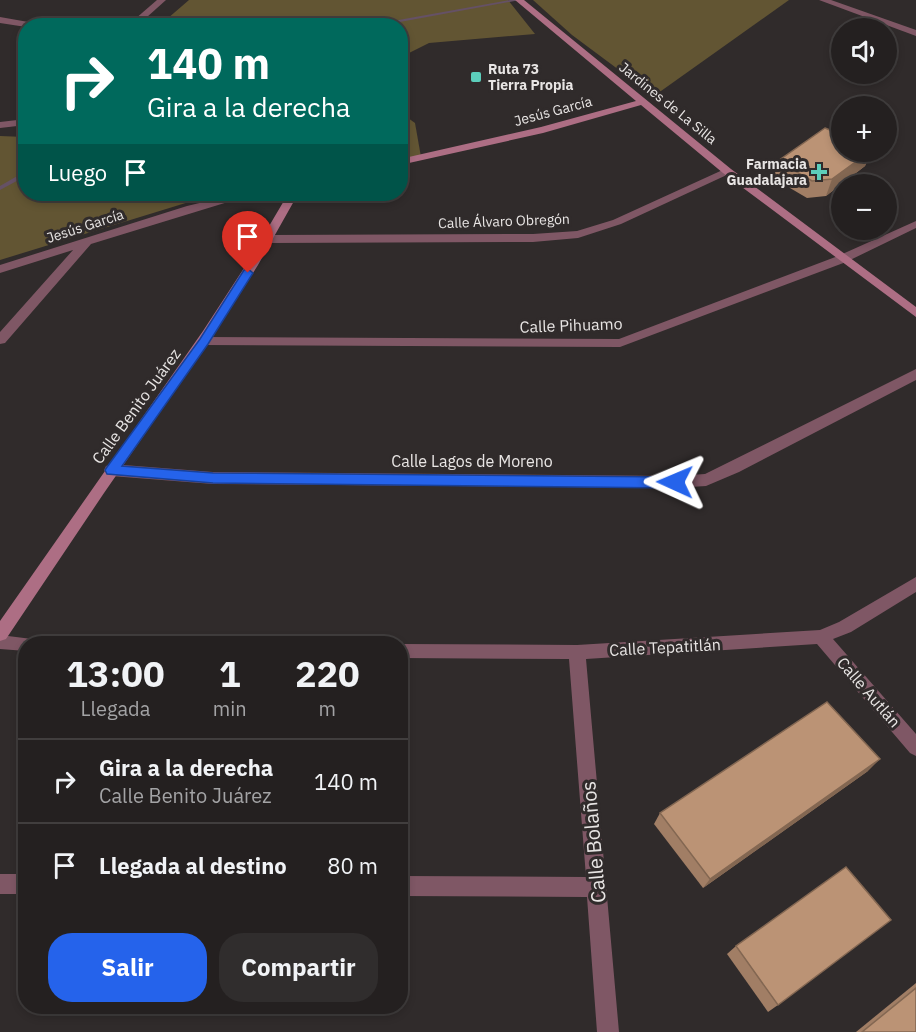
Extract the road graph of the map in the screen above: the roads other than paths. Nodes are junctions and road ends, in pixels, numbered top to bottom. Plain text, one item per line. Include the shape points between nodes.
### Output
1 (162, 0) edge
2 (519, 0) edge
3 (824, 0) edge
4 (141, 18) edge
5 (0, 20) edge
6 (18, 23) edge
7 (916, 33) edge
8 (642, 102) junction
9 (18, 118) edge
10 (12, 123) junction
11 (18, 123) edge
12 (0, 125) edge
13 (408, 160) edge
14 (727, 171) junction
15 (224, 201) edge
16 (289, 201) edge
17 (916, 225) edge
18 (269, 238) junction
19 (88, 240) junction
20 (842, 259) junction
21 (0, 269) edge
22 (916, 313) edge
23 (0, 340) edge
24 (204, 341) junction
25 (916, 374) edge
26 (111, 470) junction
27 (916, 584) edge
28 (0, 634) edge
29 (821, 637) junction
30 (0, 642) edge
31 (18, 643) edge
32 (408, 651) edge
33 (577, 652) junction
34 (916, 747) edge
35 (0, 884) edge
36 (18, 884) edge
37 (408, 886) edge
38 (597, 887) junction
39 (608, 1032) edge

1 - 4 street
2 - 8 street, Jardines de La Silla
3 - 7 street
5 - 6 street
8 - 13 street, Jesús García via 543,130
8 - 14 street, Jardines de La Silla
9 - 10 street
10 - 11 street
10 - 12 street
14 - 18 street, Calle Álvaro Obregón via 617,222 578,234 533,238
14 - 20 street, Jardines de La Silla
15 - 19 street, Jesús García
16 - 18 street, Calle Benito Juárez
17 - 20 street, Calle Pihuamo
18 - 24 street, Calle Benito Juárez
19 - 21 street, Jesús García
19 - 23 street
20 - 22 street, Jardines de La Silla
20 - 24 street, Calle Pihuamo via 620,343
24 - 26 street, Calle Benito Juárez
25 - 26 street, Calle Lagos de Moreno via 706,480 213,478
26 - 28 street, Calle Benito Juárez
27 - 29 street, Calle Tepatitlán
29 - 33 street, Calle Tepatitlán
29 - 34 street, Calle Autlán
30 - 31 street
32 - 33 street, Calle Tepatitlán
33 - 38 street, Calle Bolaños
35 - 36 street
37 - 38 street
38 - 39 street, Calle Bolaños

